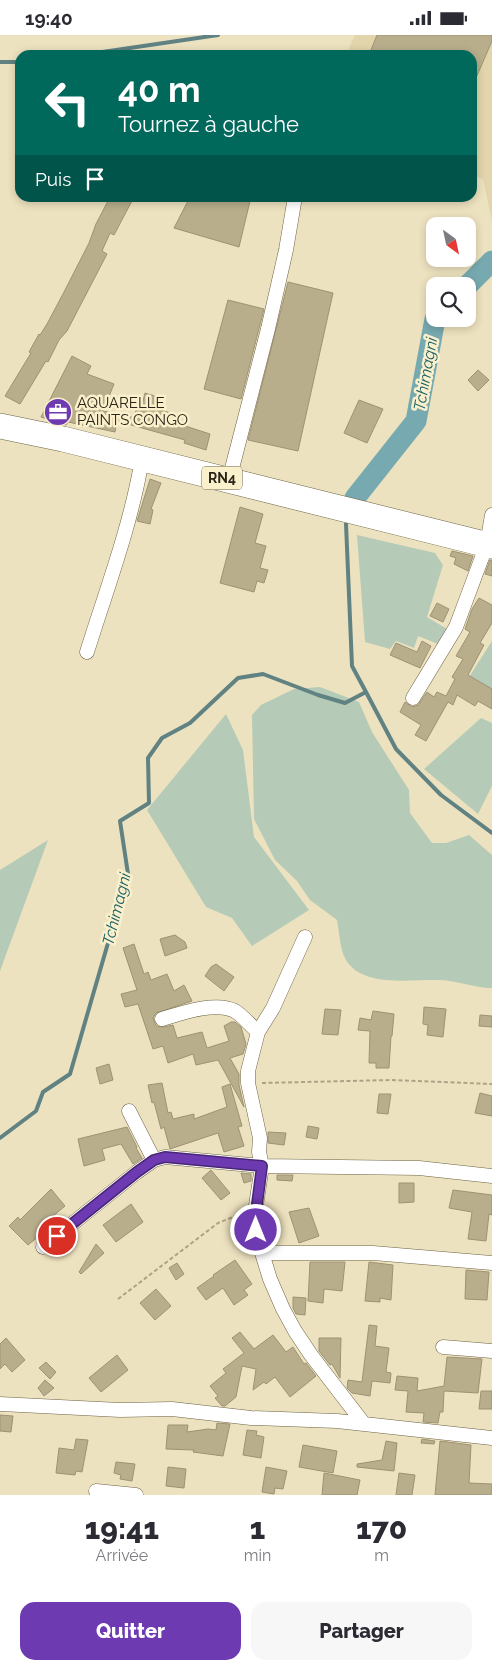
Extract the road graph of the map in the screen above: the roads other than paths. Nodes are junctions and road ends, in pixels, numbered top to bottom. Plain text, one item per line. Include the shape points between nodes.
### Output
1 (294, 202) edge
2 (0, 426) edge
3 (142, 459) junction
4 (229, 480) junction
5 (492, 515) edge
6 (490, 545) edge
7 (86, 652) dead end
8 (413, 698) dead end
9 (305, 937) dead end
10 (162, 1019) dead end
11 (258, 1032) junction
12 (129, 1111) dead end
13 (154, 1160) junction
14 (262, 1166) junction
15 (492, 1176) edge
16 (43, 1247) dead end
17 (262, 1253) junction
18 (492, 1263) edge
19 (443, 1347) dead end
20 (492, 1351) edge
21 (0, 1404) edge
22 (364, 1425) junction
23 (492, 1438) edge
24 (96, 1491) dead end
25 (136, 1495) edge

1 - 4 street via 268,329
2 - 3 highway, RN4
3 - 4 highway, RN4
3 - 7 street via 129,522
4 - 6 highway, RN4
5 - 6 street
6 - 8 street via 456,627
9 - 11 street via 273,1008
10 - 11 street via 202,1008 226,1008 236,1011
11 - 14 street via 248,1083 260,1138
12 - 13 street
13 - 14 street via 165,1157
13 - 16 street
14 - 15 street via 420,1168
14 - 17 street via 256,1212 256,1230
17 - 18 street via 373,1253
17 - 22 street via 270,1279 295,1331
19 - 20 street
21 - 22 street via 120,1410 172,1409
22 - 23 street
24 - 25 street

